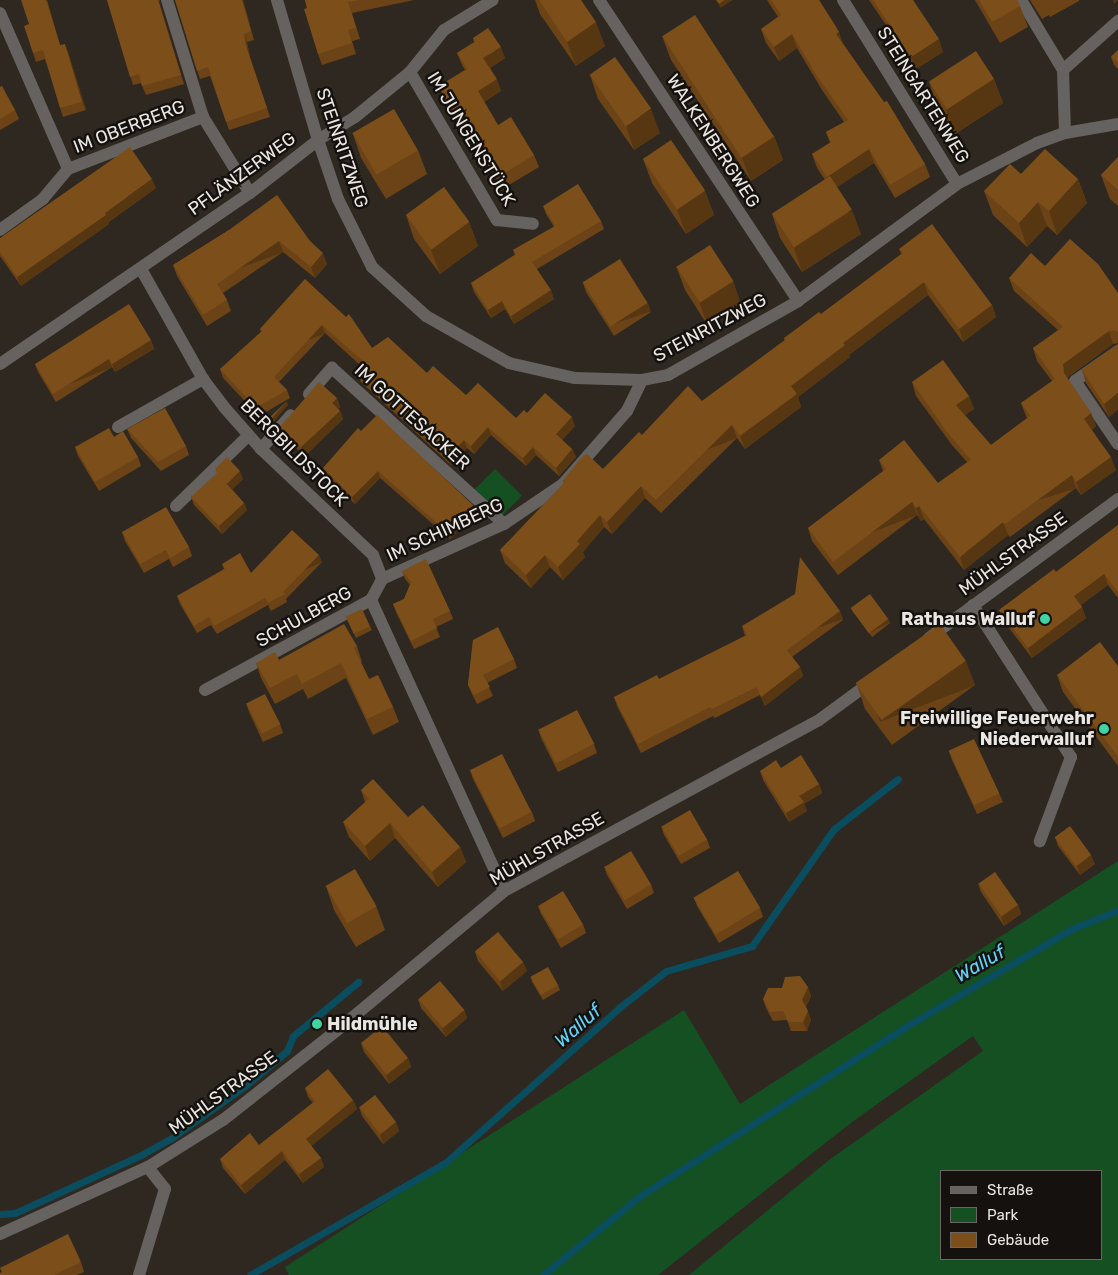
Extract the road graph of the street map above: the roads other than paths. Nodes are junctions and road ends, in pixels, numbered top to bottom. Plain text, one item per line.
1 (167, 0) edge
2 (277, 0) edge
3 (493, 0) edge
4 (600, 0) edge
5 (843, 0) edge
6 (1021, 0) edge
7 (0, 13) edge
8 (1118, 21) edge
9 (1063, 70) junction
10 (410, 72) junction
11 (203, 117) junction
12 (1118, 124) edge
13 (1065, 133) junction
14 (318, 140) junction
15 (68, 169) junction
16 (957, 184) junction
17 (250, 193) junction
18 (534, 224) dead end
19 (0, 230) edge
20 (141, 269) junction
21 (798, 301) junction
22 (1118, 351) edge
23 (2, 357) edge
24 (203, 379) junction
25 (642, 380) junction
26 (118, 427) dead end
27 (248, 436) junction
28 (1118, 444) edge
29 (261, 449) junction
30 (1118, 499) edge
31 (176, 506) dead end
32 (504, 524) junction
33 (382, 579) junction
34 (371, 600) junction
35 (973, 605) junction
36 (919, 645) edge
37 (881, 674) edge
38 (206, 690) dead end
39 (1040, 841) dead end
40 (504, 891) junction
41 (148, 1166) junction
42 (0, 1234) edge
43 (139, 1275) edge

1 - 11 street, IM OBERBERG
2 - 14 street, STEINRITZWEG
3 - 10 street, PFLÄNZERWEG
4 - 21 street, WALKENBERGWEG
5 - 16 street, STEINGARTENWEG
6 - 9 street
7 - 15 street
8 - 9 street
9 - 13 street
10 - 14 street, PFLÄNZERWEG
10 - 18 street, IM JUNGENSTÜCK
11 - 15 street, IM OBERBERG
11 - 17 street, IM OBERBERG
12 - 13 street, STEINRITZWEG
13 - 16 street, STEINRITZWEG
14 - 17 street, PFLÄNZERWEG
14 - 25 street, STEINRITZWEG
15 - 19 street
16 - 21 street, STEINRITZWEG
17 - 20 street, PFLÄNZERWEG
20 - 23 street, PFLÄNZERWEG
20 - 24 street, BERGBILDSTOCK
21 - 25 street, STEINRITZWEG
22 - 28 street
24 - 26 street
24 - 27 street, BERGBILDSTOCK
25 - 32 street, IM SCHIMBERG
27 - 29 street, BERGBILDSTOCK
27 - 31 street
29 - 32 street, IM GOTTESACKER
29 - 33 street, BERGBILDSTOCK
30 - 35 street, MÜHLSTRASSE
32 - 33 street, IM SCHIMBERG
33 - 34 street, SCHULBERG
34 - 38 street, SCHULBERG
34 - 40 street
35 - 36 street, MÜHLSTRASSE
35 - 39 street
37 - 40 street, MÜHLSTRASSE
40 - 41 street, MÜHLSTRASSE
41 - 42 street, MÜHLSTRASSE
41 - 43 street

